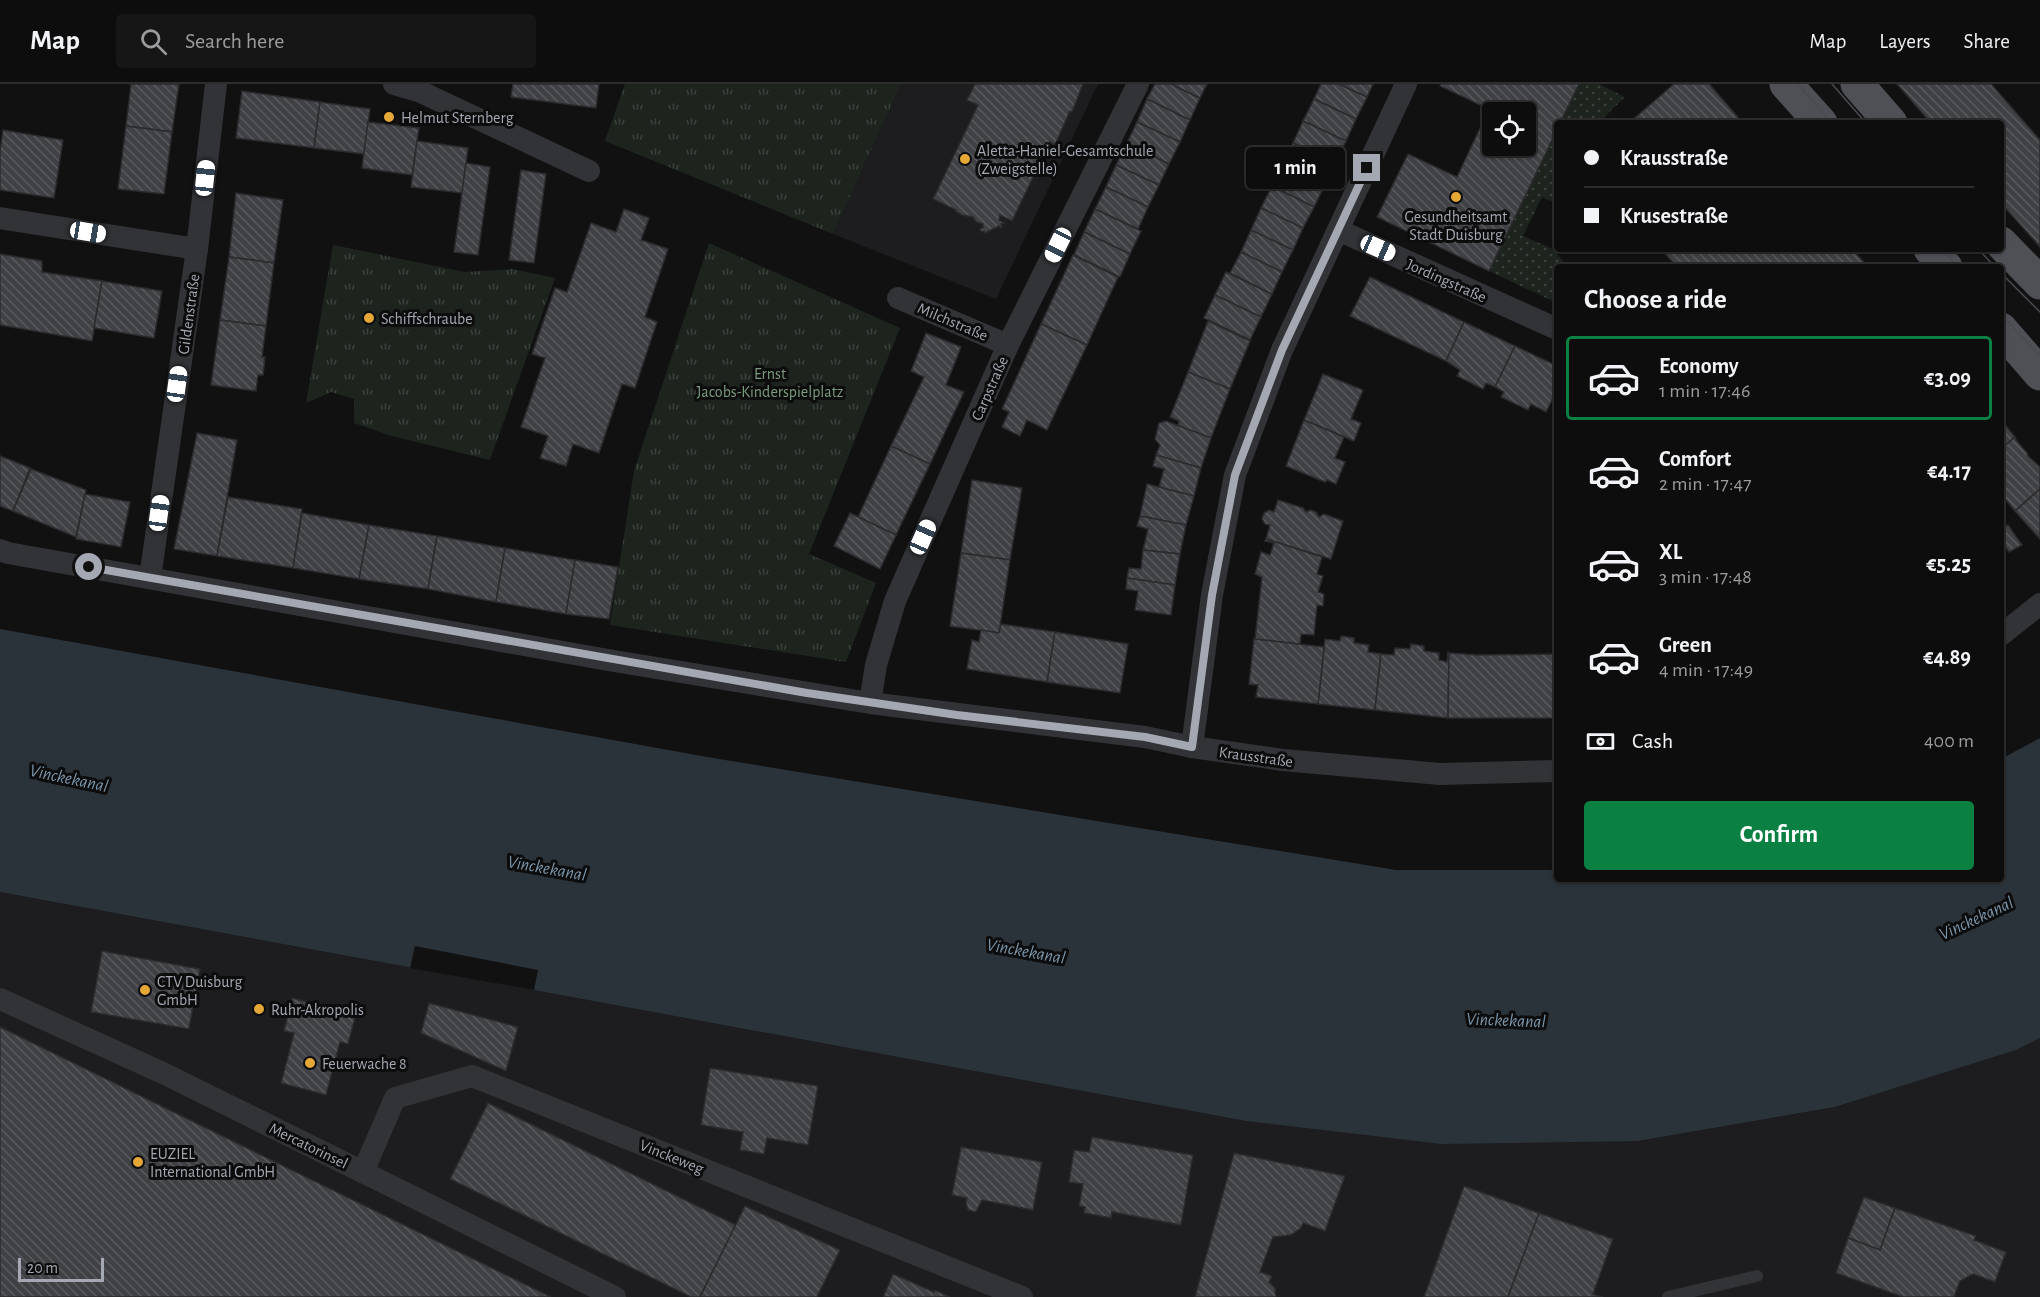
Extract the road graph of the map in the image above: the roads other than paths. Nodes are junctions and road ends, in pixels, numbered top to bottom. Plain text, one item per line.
1 (216, 84) edge
2 (394, 84) edge
3 (1138, 84) edge
4 (1406, 84) edge
5 (1786, 84) edge
6 (1857, 84) edge
7 (1818, 120) edge
8 (1888, 120) edge
9 (589, 171) dead end
10 (0, 218) edge
11 (1338, 230) junction
12 (2004, 246) edge
13 (197, 249) junction
14 (1933, 252) edge
15 (1943, 264) edge
16 (2040, 283) edge
17 (898, 297) dead end
18 (1554, 328) edge
19 (2004, 332) edge
20 (1008, 345) junction
21 (2040, 374) edge
22 (0, 550) edge
23 (150, 578) junction
24 (2040, 604) edge
25 (2004, 632) edge
26 (870, 703) junction
27 (1192, 747) junction
28 (1554, 771) edge
29 (0, 999) edge
30 (363, 1172) junction
31 (1757, 1276) dead end
32 (615, 1297) edge
33 (1022, 1297) edge
34 (1668, 1297) edge

1 - 13 street, Gildenstraße
2 - 9 street
3 - 20 street, Carpstraße
4 - 11 street
5 - 7 main road
6 - 8 main road
10 - 13 street
11 - 18 street, Jordingstraße
11 - 27 street
12 - 16 main road
13 - 23 street, Gildenstraße
14 - 15 main road
17 - 20 street, Milchstraße
19 - 21 main road
20 - 26 street, Carpstraße
22 - 23 street, Krausstraße
23 - 26 street, Krausstraße
24 - 25 street
26 - 27 street, Krausstraße
27 - 28 street, Krausstraße
29 - 30 street, Mercatorinsel
30 - 32 street, Mercatorinsel
30 - 33 street, Vinckeweg
31 - 34 lane

